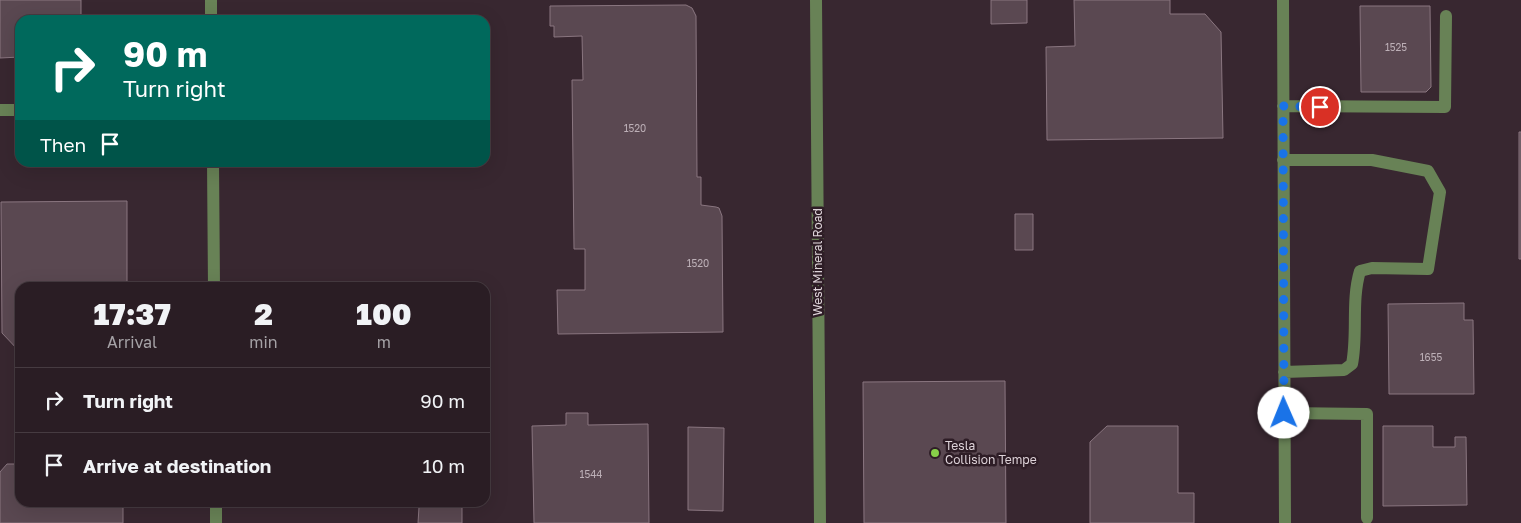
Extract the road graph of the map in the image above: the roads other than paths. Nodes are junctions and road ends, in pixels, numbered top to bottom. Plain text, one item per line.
1 (211, 0) edge
2 (816, 0) edge
3 (1283, 0) edge
4 (211, 15) edge
5 (1446, 16) dead end
6 (1283, 106) junction
7 (0, 110) edge
8 (15, 110) edge
9 (1283, 160) junction
10 (213, 167) edge
11 (214, 282) edge
12 (1284, 372) junction
13 (1284, 413) junction
14 (216, 507) edge
15 (1367, 518) dead end
16 (216, 523) edge
17 (820, 523) edge
18 (1285, 523) edge

1 - 4 street
2 - 17 street, West Mineral Road
3 - 6 street
5 - 6 street
6 - 9 street
7 - 8 street
9 - 12 street
9 - 12 street
10 - 11 street
12 - 13 street
13 - 15 street
13 - 18 street
14 - 16 street

